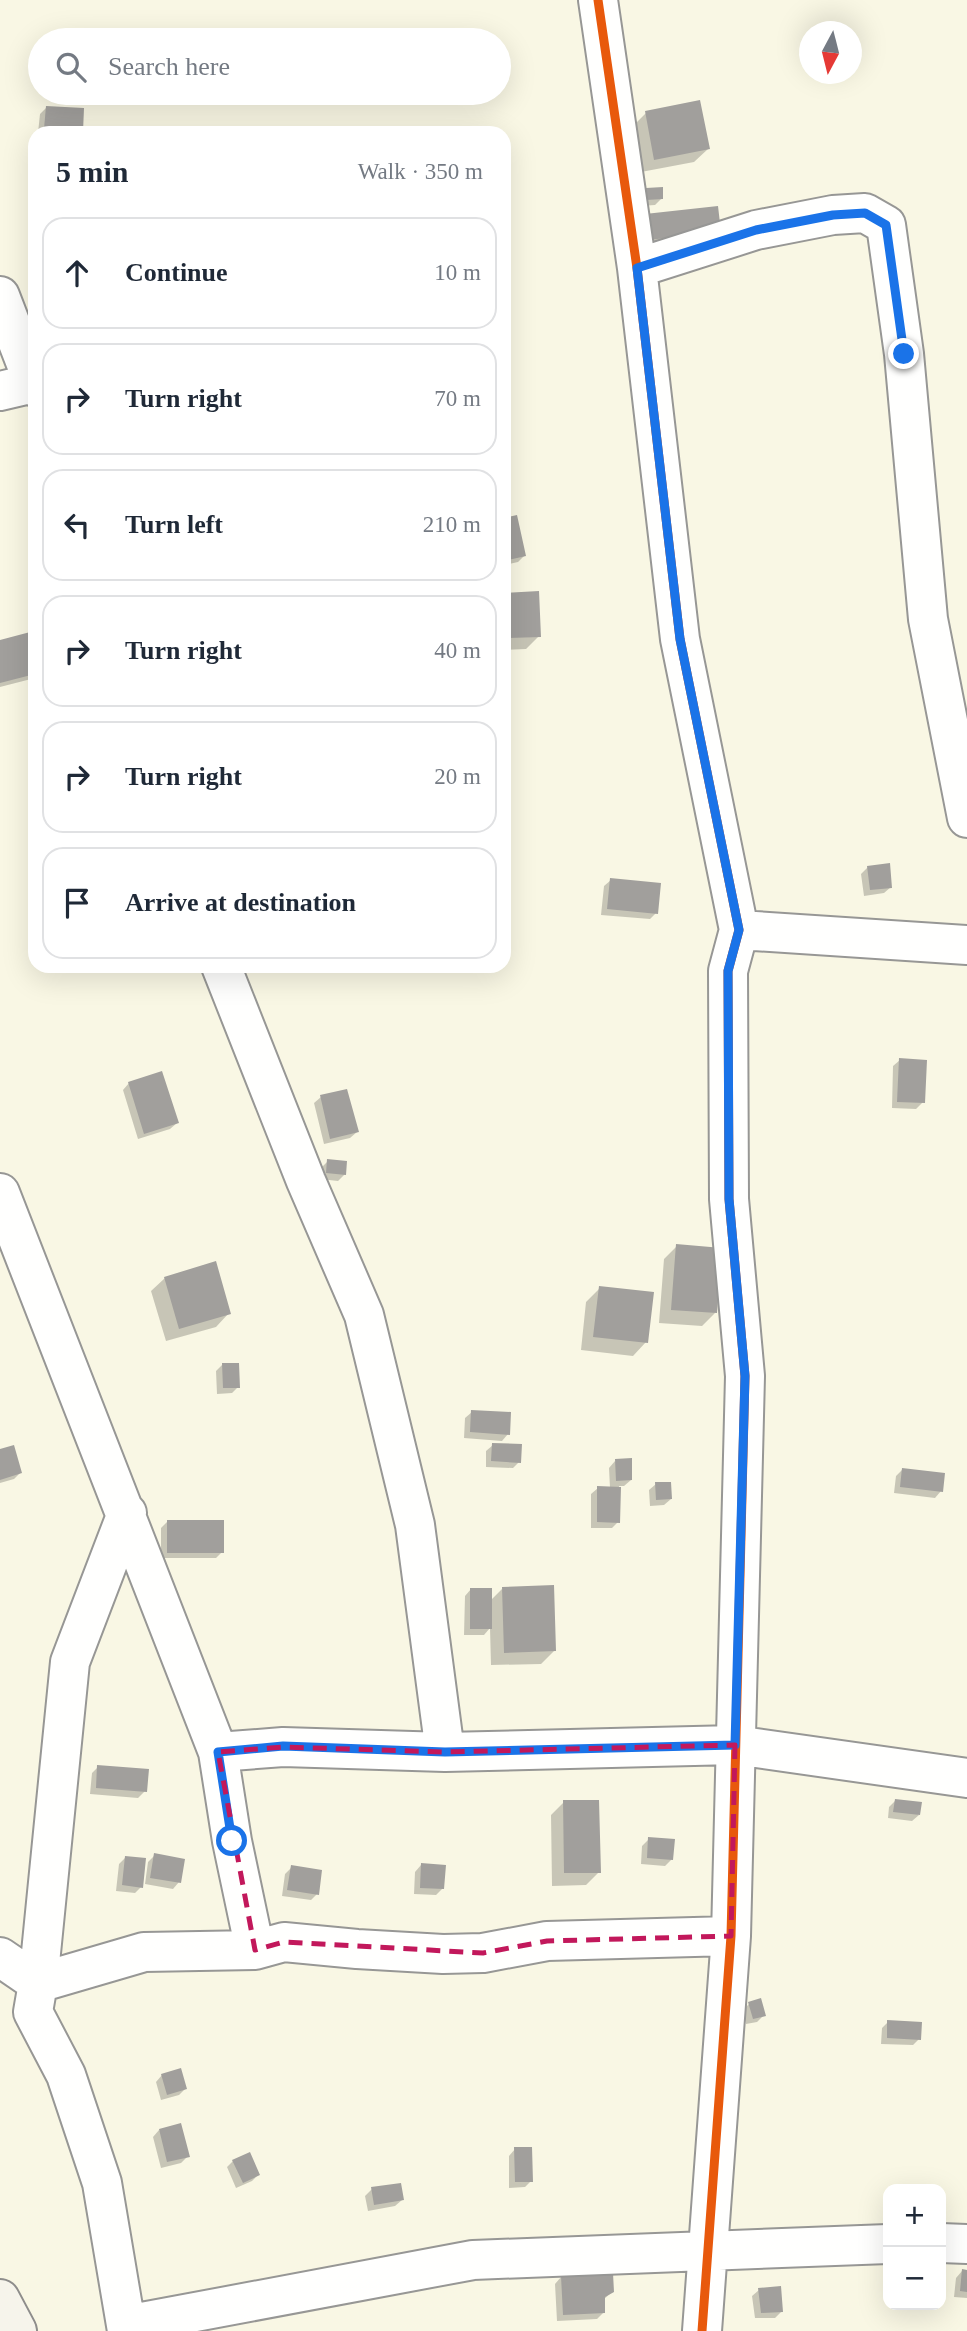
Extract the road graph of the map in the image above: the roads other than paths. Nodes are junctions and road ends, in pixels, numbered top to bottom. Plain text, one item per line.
1 (598, 0) edge
2 (637, 268) junction
3 (0, 296) edge
4 (23, 387) edge
5 (967, 818) edge
6 (739, 930) junction
7 (967, 945) edge
8 (224, 973) edge
9 (0, 1193) edge
10 (127, 1513) junction
11 (735, 1745) junction
12 (218, 1752) junction
13 (445, 1752) junction
14 (967, 1778) edge
15 (731, 1936) junction
16 (255, 1950) junction
17 (0, 1957) edge
18 (38, 1983) junction
19 (946, 2243) edge
20 (883, 2244) edge
21 (967, 2244) edge
22 (708, 2252) junction
23 (0, 2298) edge
24 (127, 2328) edge
25 (17, 2331) edge
26 (702, 2331) edge

1 - 2 street
2 - 5 street
2 - 6 street
3 - 4 street
6 - 7 street
6 - 11 street
8 - 13 street
9 - 10 street
10 - 12 street
10 - 18 street
11 - 13 street
11 - 14 street
11 - 15 street
12 - 13 street
12 - 16 street
15 - 16 street
15 - 22 street
16 - 18 street
17 - 18 street
18 - 24 street
19 - 21 street
20 - 22 street
22 - 24 street
22 - 26 street
23 - 25 street

